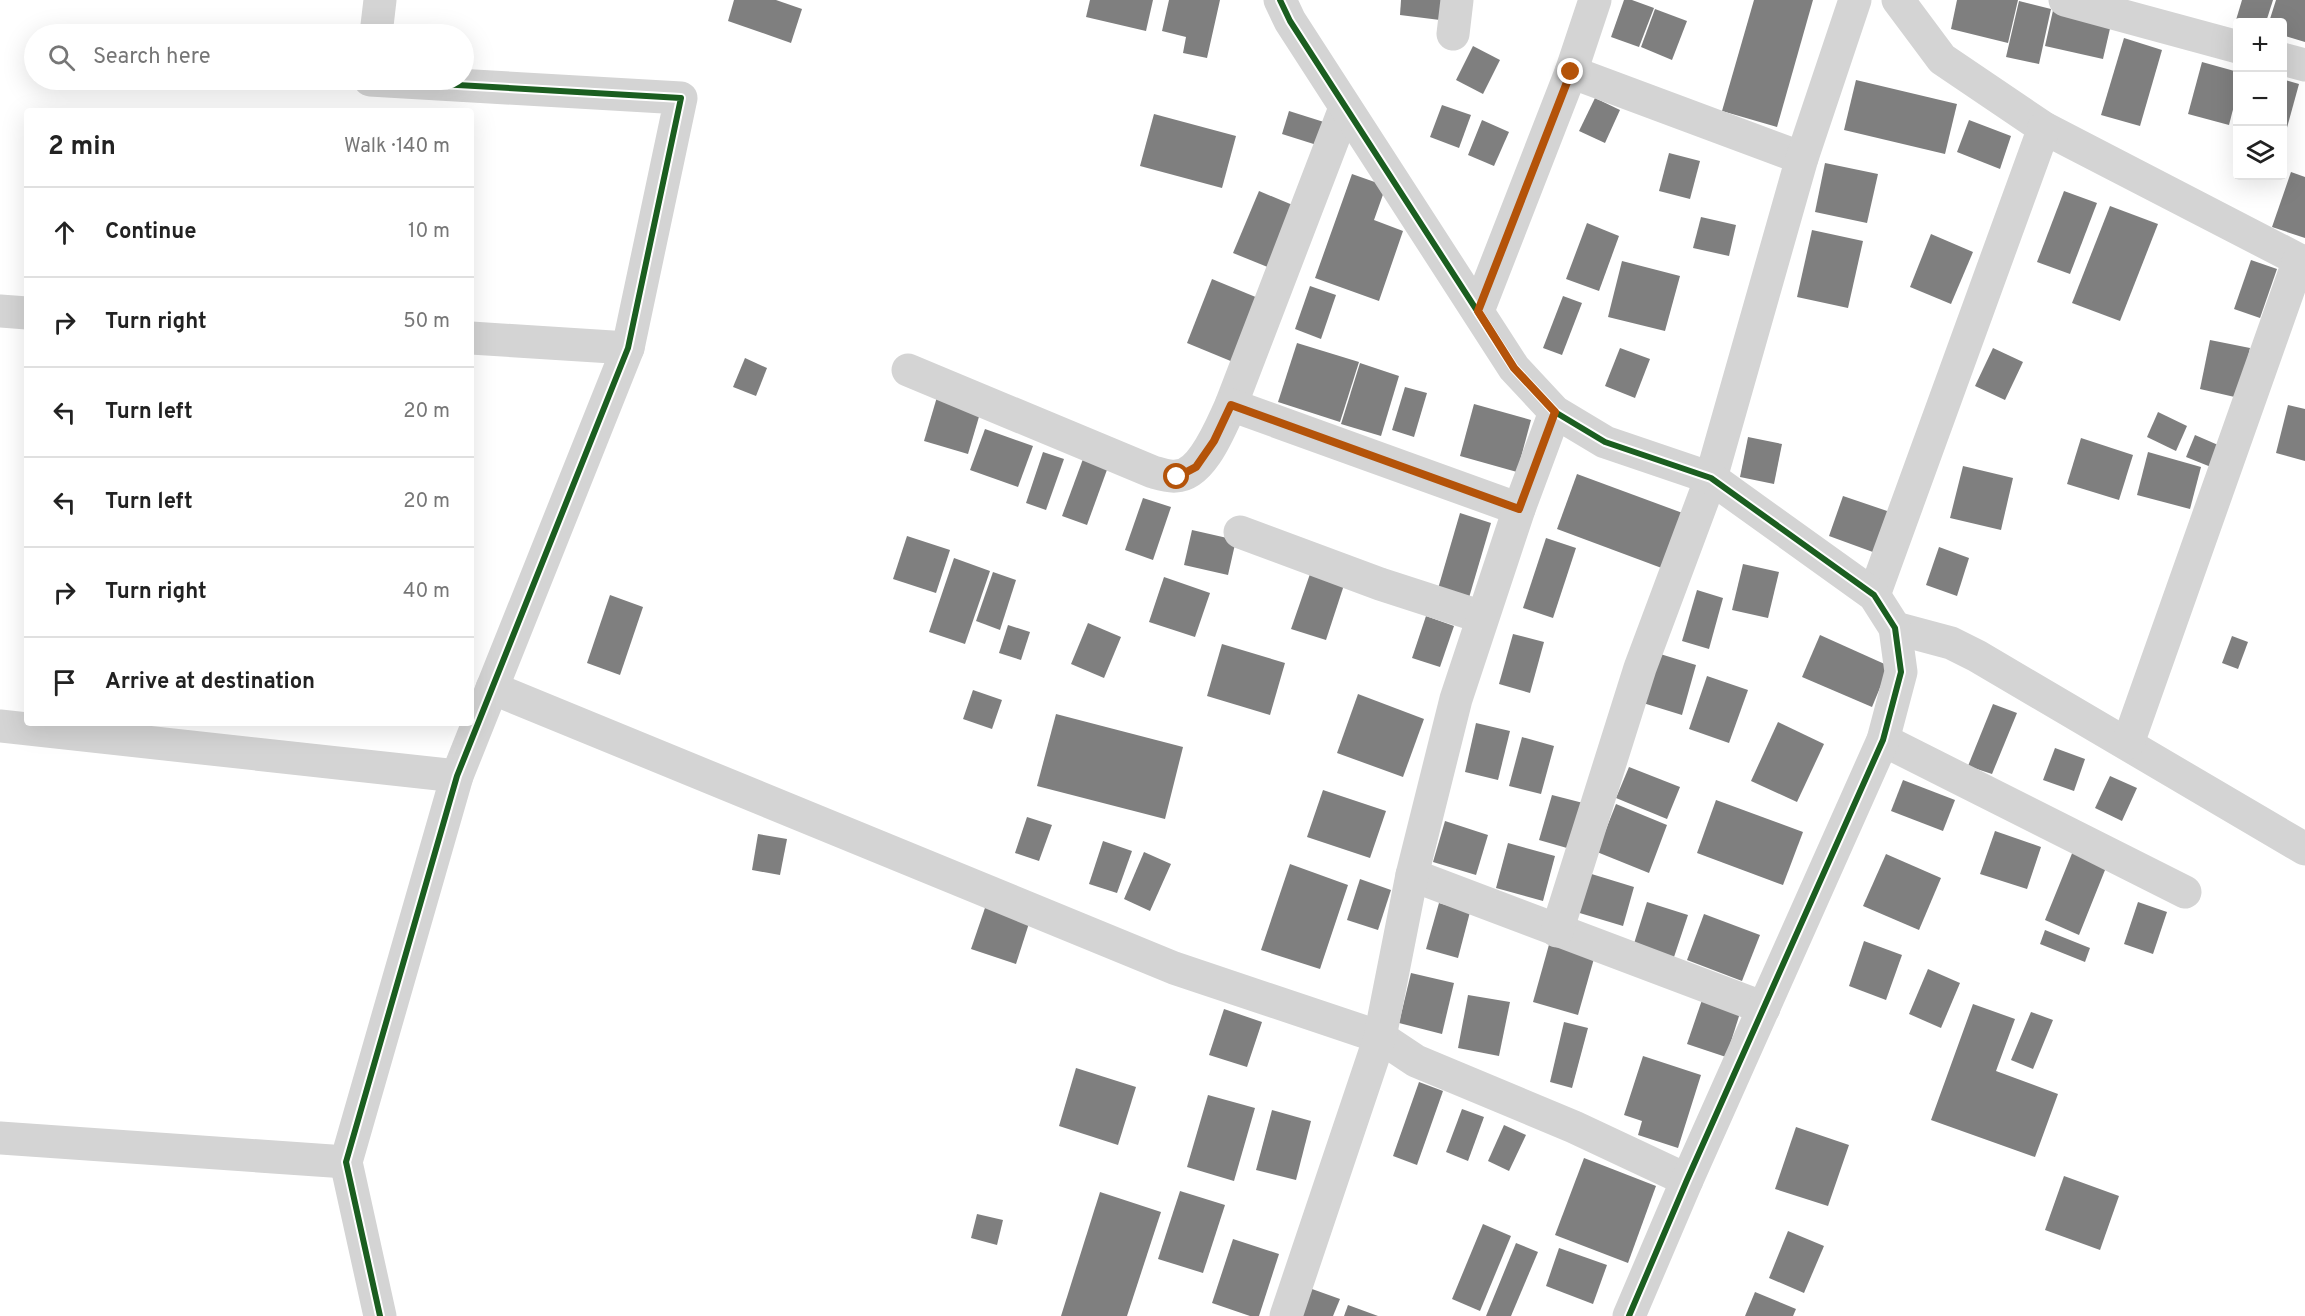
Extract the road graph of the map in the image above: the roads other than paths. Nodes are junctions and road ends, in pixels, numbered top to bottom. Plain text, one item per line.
1 (380, 0) edge
2 (1280, 0) edge
3 (1456, 0) edge
4 (1595, 0) edge
5 (1855, 0) edge
6 (1898, 0) edge
7 (2065, 0) edge
8 (377, 24) edge
9 (1453, 34) dead end
10 (2233, 46) edge
11 (2287, 60) edge
12 (2305, 64) edge
13 (1571, 72) junction
14 (474, 86) edge
15 (1345, 108) junction
16 (2044, 128) junction
17 (1802, 158) junction
18 (2302, 262) edge
19 (0, 311) edge
20 (1478, 311) junction
21 (24, 313) edge
22 (474, 338) edge
23 (628, 348) junction
24 (908, 370) dead end
25 (1231, 405) junction
26 (1555, 412) junction
27 (1711, 478) junction
28 (1519, 509) junction
29 (1240, 532) dead end
30 (1874, 595) junction
31 (1482, 617) junction
32 (1895, 628) junction
33 (492, 687) junction
34 (0, 726) edge
35 (1883, 740) junction
36 (2128, 743) junction
37 (456, 777) junction
38 (2305, 849) edge
39 (1412, 875) junction
40 (2185, 892) dead end
41 (1557, 931) junction
42 (1764, 1008) junction
43 (1380, 1037) junction
44 (0, 1138) edge
45 (346, 1162) junction
46 (1687, 1180) junction
47 (380, 1316) edge
48 (1286, 1316) edge
49 (1629, 1316) edge

1 - 8 street
2 - 15 street
3 - 9 street
4 - 13 street
5 - 17 street
6 - 16 street
7 - 10 street
11 - 12 street
13 - 17 street
13 - 20 street
14 - 23 street
15 - 20 street
15 - 25 street
16 - 18 street
16 - 30 street
17 - 27 street
18 - 36 street
19 - 21 street
20 - 26 street
22 - 23 street
23 - 33 street
24 - 25 street
25 - 28 street
26 - 27 street
26 - 28 street
27 - 30 street
27 - 41 street
28 - 31 street
29 - 31 street
30 - 32 street
31 - 39 street
32 - 35 street
32 - 36 street
33 - 37 street
33 - 43 street
34 - 37 street
35 - 40 street
35 - 42 street
36 - 38 street
37 - 45 street
39 - 41 street
39 - 43 street
41 - 42 street
42 - 46 street
43 - 46 street
43 - 48 street
44 - 45 street
45 - 47 street
46 - 49 street

